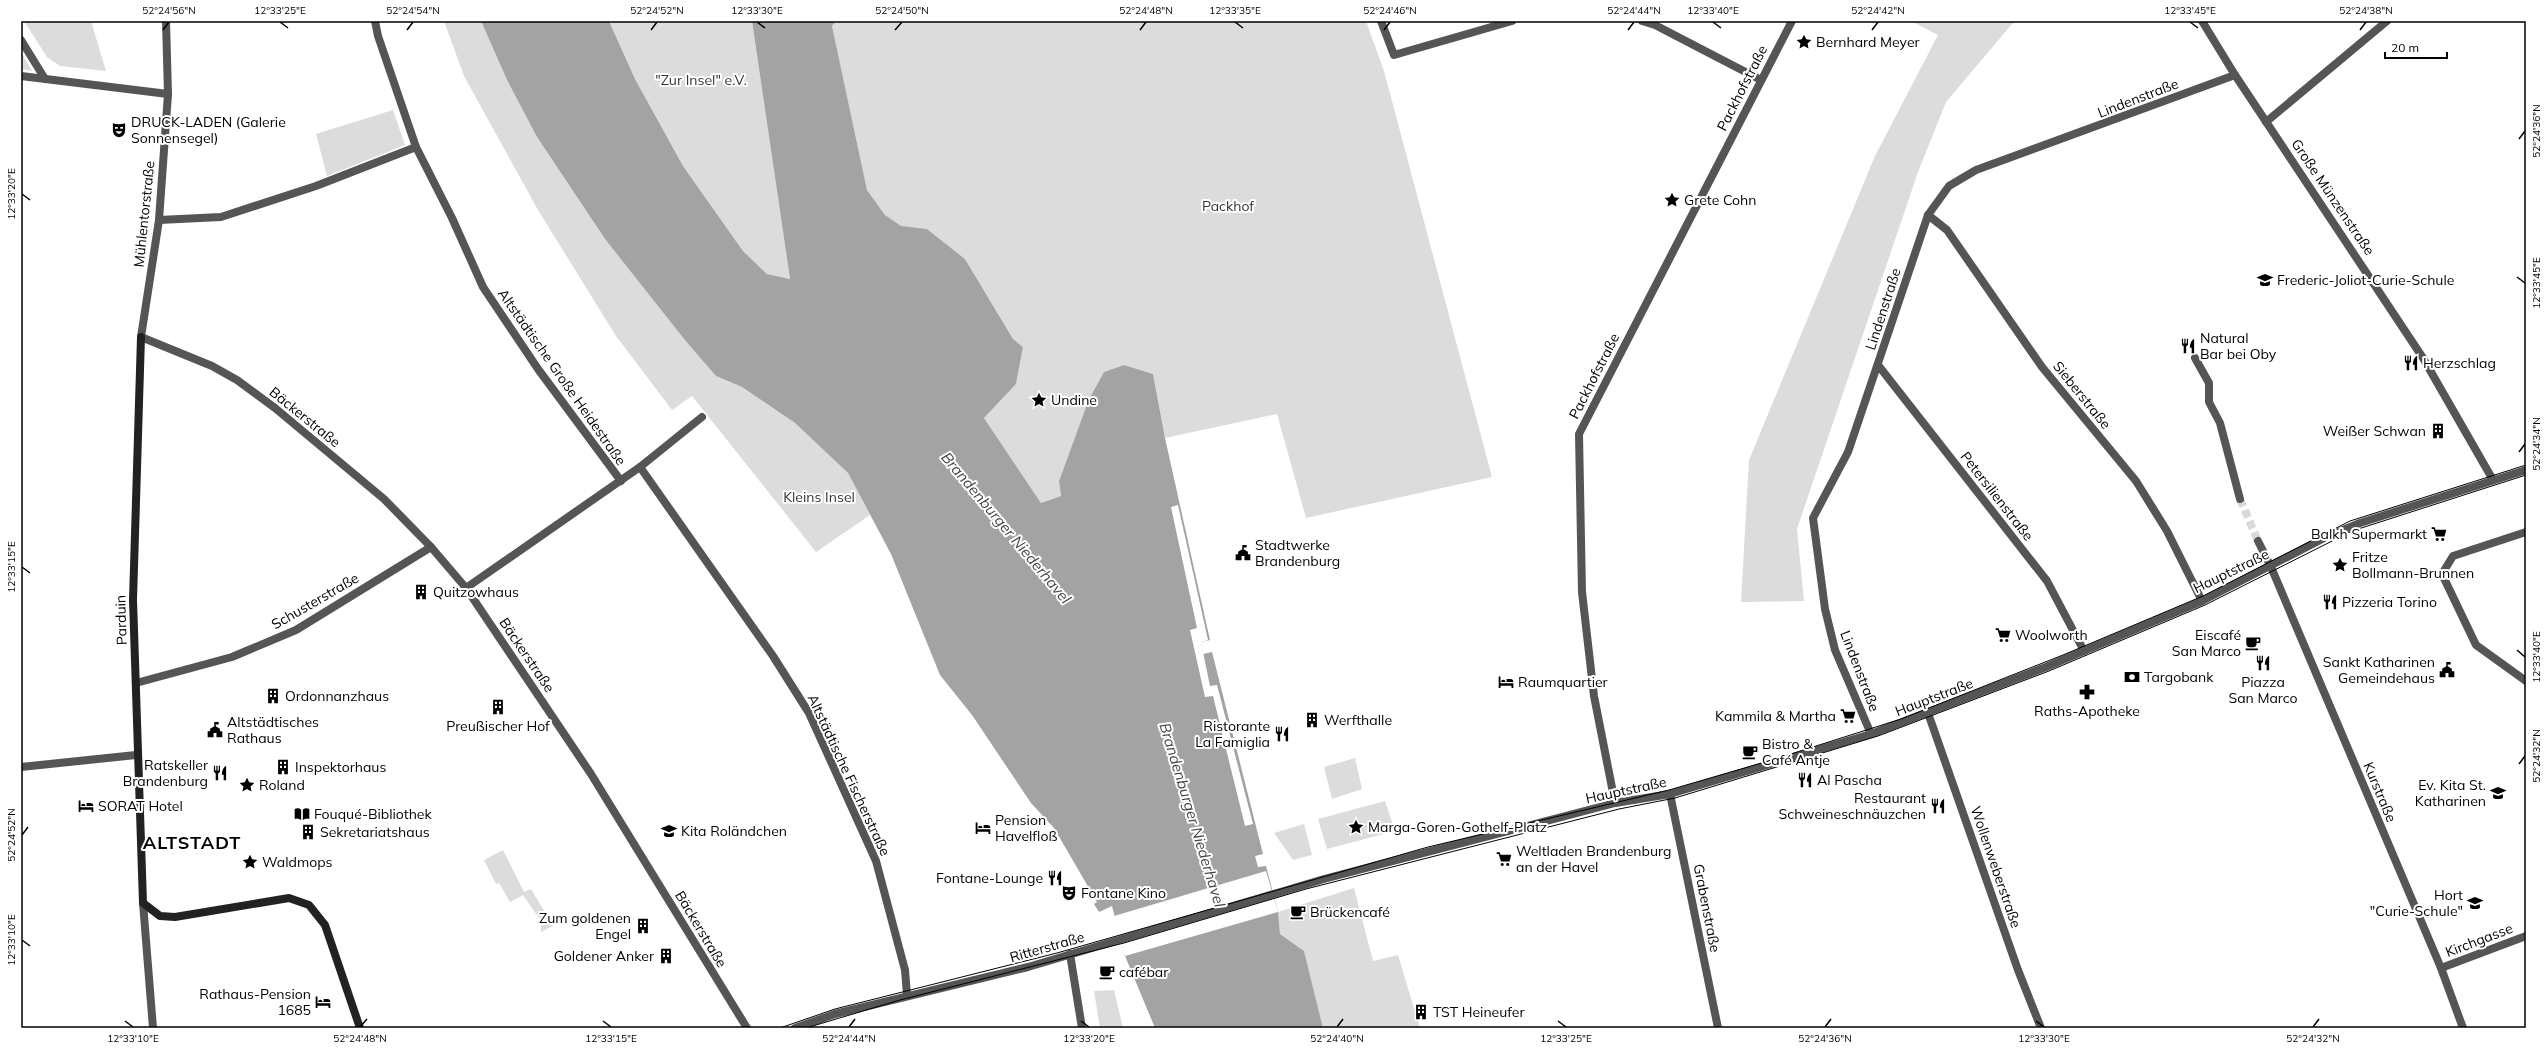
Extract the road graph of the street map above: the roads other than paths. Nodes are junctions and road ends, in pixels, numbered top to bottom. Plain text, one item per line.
1 (166, 21) edge
2 (375, 21) edge
3 (1381, 21) edge
4 (1512, 21) edge
5 (1642, 21) edge
6 (1792, 21) edge
7 (2202, 21) edge
8 (2387, 21) edge
9 (21, 40) edge
10 (2235, 75) junction
11 (21, 76) edge
12 (45, 79) junction
13 (1761, 80) junction
14 (168, 94) junction
15 (2266, 122) junction
16 (416, 147) junction
17 (1928, 215) junction
18 (159, 220) junction
19 (141, 337) junction
20 (2196, 358) dead end
21 (1878, 365) junction
22 (702, 417) dead end
23 (640, 467) junction
24 (2526, 470) edge
25 (2493, 480) junction
26 (620, 481) junction
27 (2240, 499) tunnel mouth
28 (2526, 532) edge
29 (2258, 541) tunnel mouth
30 (431, 547) junction
31 (2271, 567) junction
32 (466, 588) junction
33 (2202, 601) junction
34 (2084, 651) junction
35 (2526, 681) edge
36 (136, 683) junction
37 (1928, 713) junction
38 (1871, 734) junction
39 (136, 755) junction
40 (21, 767) edge
41 (1670, 794) junction
42 (1615, 803) junction
43 (1304, 885) joint
44 (143, 903) junction
45 (2526, 936) edge
46 (1070, 954) junction
47 (2441, 968) junction
48 (907, 995) junction
49 (153, 1028) edge
50 (360, 1028) edge
51 (747, 1028) edge
52 (795, 1028) edge
53 (1082, 1028) edge
54 (1718, 1028) edge
55 (2041, 1028) edge
56 (2464, 1028) edge

1 - 14 street, Mühlentorstraße
2 - 16 street, Altstädtische Große Heidestraße
3 - 4 street
5 - 13 street
6 - 13 street, Packhofstraße
7 - 10 street, Große Münzenstraße
8 - 15 street
9 - 12 street
10 - 15 street, Große Münzenstraße
10 - 17 street, Lindenstraße
11 - 12 street
12 - 14 street
13 - 42 street, Packhofstraße
14 - 18 street, Mühlentorstraße
15 - 25 street, Große Münzenstraße
16 - 18 street
16 - 26 street, Altstädtische Große Heidestraße
17 - 21 street, Lindenstraße
17 - 33 street, Sieberstraße
18 - 19 street, Mühlentorstraße
19 - 30 street, Bäckerstraße
19 - 36 street, Parduin
20 - 27 street
21 - 34 street, Petersilienstraße
21 - 38 street, Lindenstraße
22 - 23 street
23 - 26 street
23 - 48 street, Altstädtische Fischerstraße
24 - 25 street, Hauptstraße
25 - 31 street, Hauptstraße
26 - 32 street
28 - 35 street
29 - 31 street, Kurstraße
30 - 32 street, Bäckerstraße
30 - 36 street, Schusterstraße
31 - 33 street, Hauptstraße
31 - 47 street, Kurstraße
32 - 51 street, Bäckerstraße
33 - 34 street, Hauptstraße
34 - 37 street, Hauptstraße
36 - 39 street, Parduin
37 - 38 street, Hauptstraße
37 - 55 street, Wollenweberstraße
38 - 41 street, Hauptstraße
39 - 40 street
39 - 44 street, Parduin
41 - 42 street, Hauptstraße
41 - 54 street, Grabenstraße
42 - 43 street, Hauptstraße
43 - 46 street, Ritterstraße
44 - 49 street
44 - 50 street
45 - 47 street, Kirchgasse
46 - 48 street, Ritterstraße
46 - 53 street
47 - 56 street, Kurstraße
48 - 52 street, Ritterstraße

